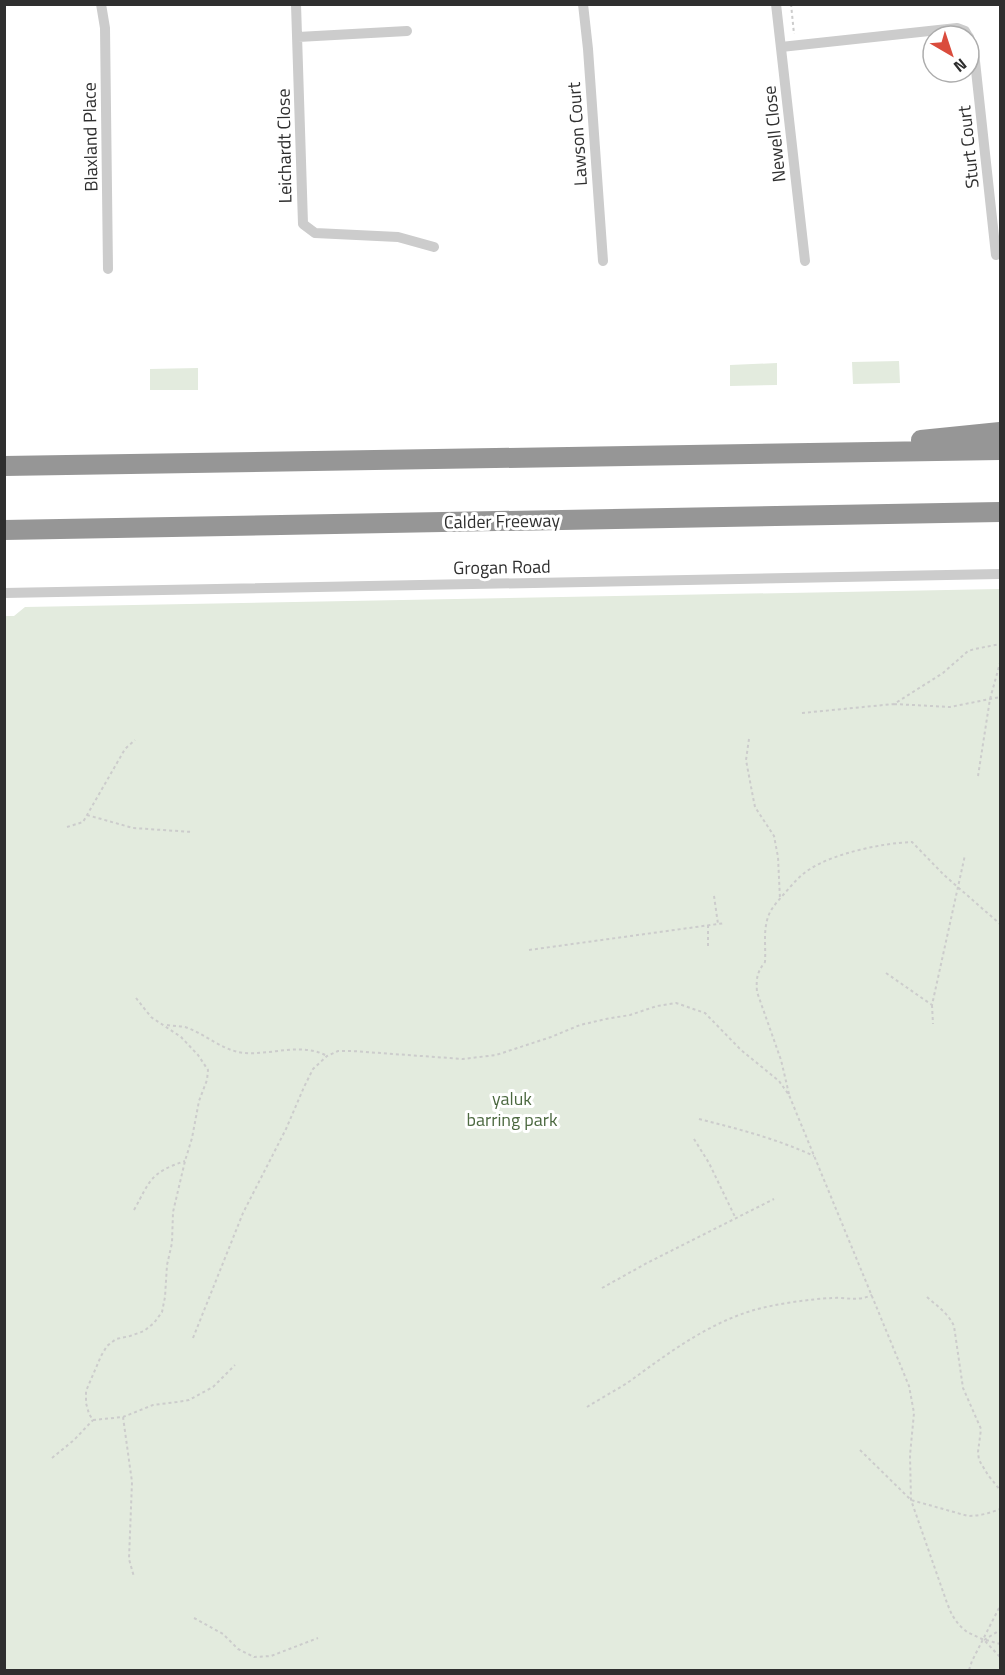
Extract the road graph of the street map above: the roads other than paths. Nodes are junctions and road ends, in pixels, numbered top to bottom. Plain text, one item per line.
1 (101, 4) edge
2 (296, 4) edge
3 (583, 4) edge
4 (776, 4) edge
5 (407, 31) dead end
6 (921, 32) edge
7 (298, 36) junction
8 (781, 47) junction
9 (977, 84) edge
10 (434, 247) dead end
11 (996, 255) dead end
12 (603, 261) dead end
13 (805, 261) dead end
14 (108, 269) dead end
15 (1000, 432) edge
16 (1000, 450) edge
17 (748, 454) junction
18 (4, 466) edge
19 (1000, 512) edge
20 (438, 522) junction
21 (1000, 525) edge
22 (4, 530) edge
23 (1000, 574) edge
24 (4, 593) edge

1 - 14 street, Blaxland Place
2 - 7 street, Leichardt Close
3 - 12 street, Lawson Court
4 - 8 street, Newell Close
5 - 7 street
6 - 8 street, Sturt Court
7 - 10 street, Leichardt Close
8 - 13 street, Newell Close
9 - 11 street, Sturt Court
15 - 17 highway
16 - 17 highway
17 - 18 highway
19 - 20 highway, Calder Freeway
20 - 21 highway
20 - 22 highway, Calder Freeway
23 - 24 street, Grogan Road

